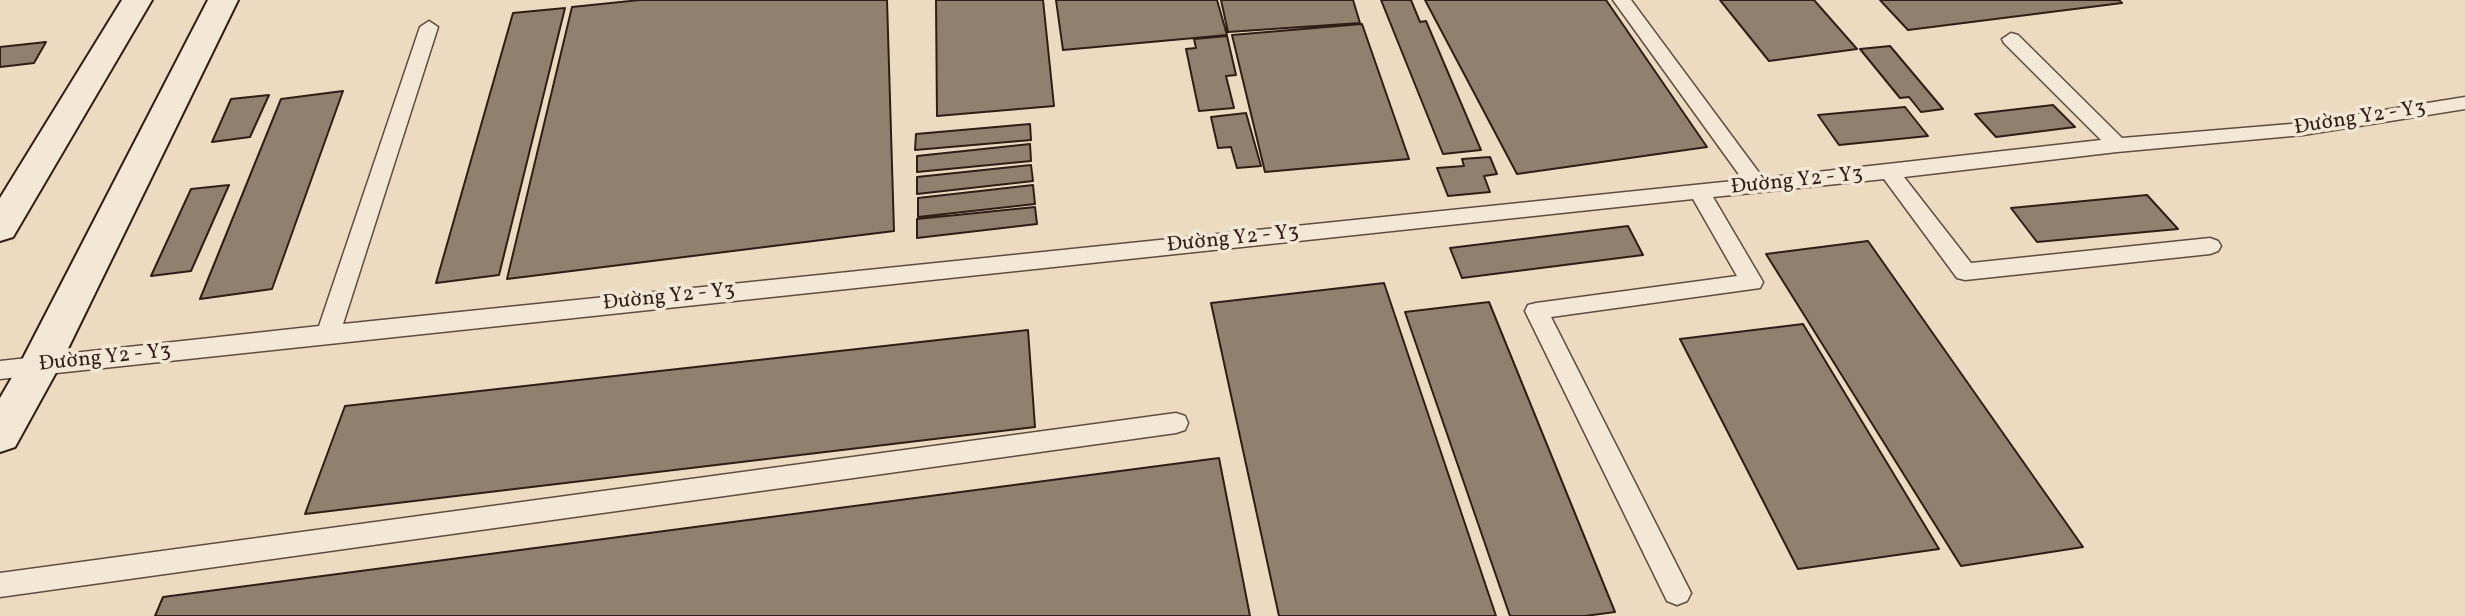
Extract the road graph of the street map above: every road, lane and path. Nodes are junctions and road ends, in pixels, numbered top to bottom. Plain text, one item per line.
1 (137, 0) edge
2 (223, 0) edge
3 (1622, 0) edge
4 (429, 27) dead end
5 (2011, 39) dead end
6 (2465, 103) edge
7 (2117, 145) junction
8 (1889, 172) junction
9 (1758, 186) junction
10 (1699, 192) junction
11 (0, 229) edge
12 (2210, 246) dead end
13 (328, 334) junction
14 (39, 367) junction
15 (0, 370) edge
16 (1176, 424) dead end
17 (0, 435) edge
18 (0, 585) edge
19 (1677, 593) dead end

1 - 11 street
2 - 14 street
3 - 9 lane
4 - 13 lane
5 - 7 lane
6 - 7 lane, Đường Y2 - Y3
7 - 8 lane, Đường Y2 - Y3
8 - 9 lane, Đường Y2 - Y3
8 - 12 lane
9 - 10 lane, Đường Y2 - Y3
10 - 13 lane, Đường Y2 - Y3
10 - 19 lane
13 - 14 lane, Đường Y2 - Y3
14 - 15 lane, Đường Y2 - Y3
14 - 17 street
16 - 18 lane

